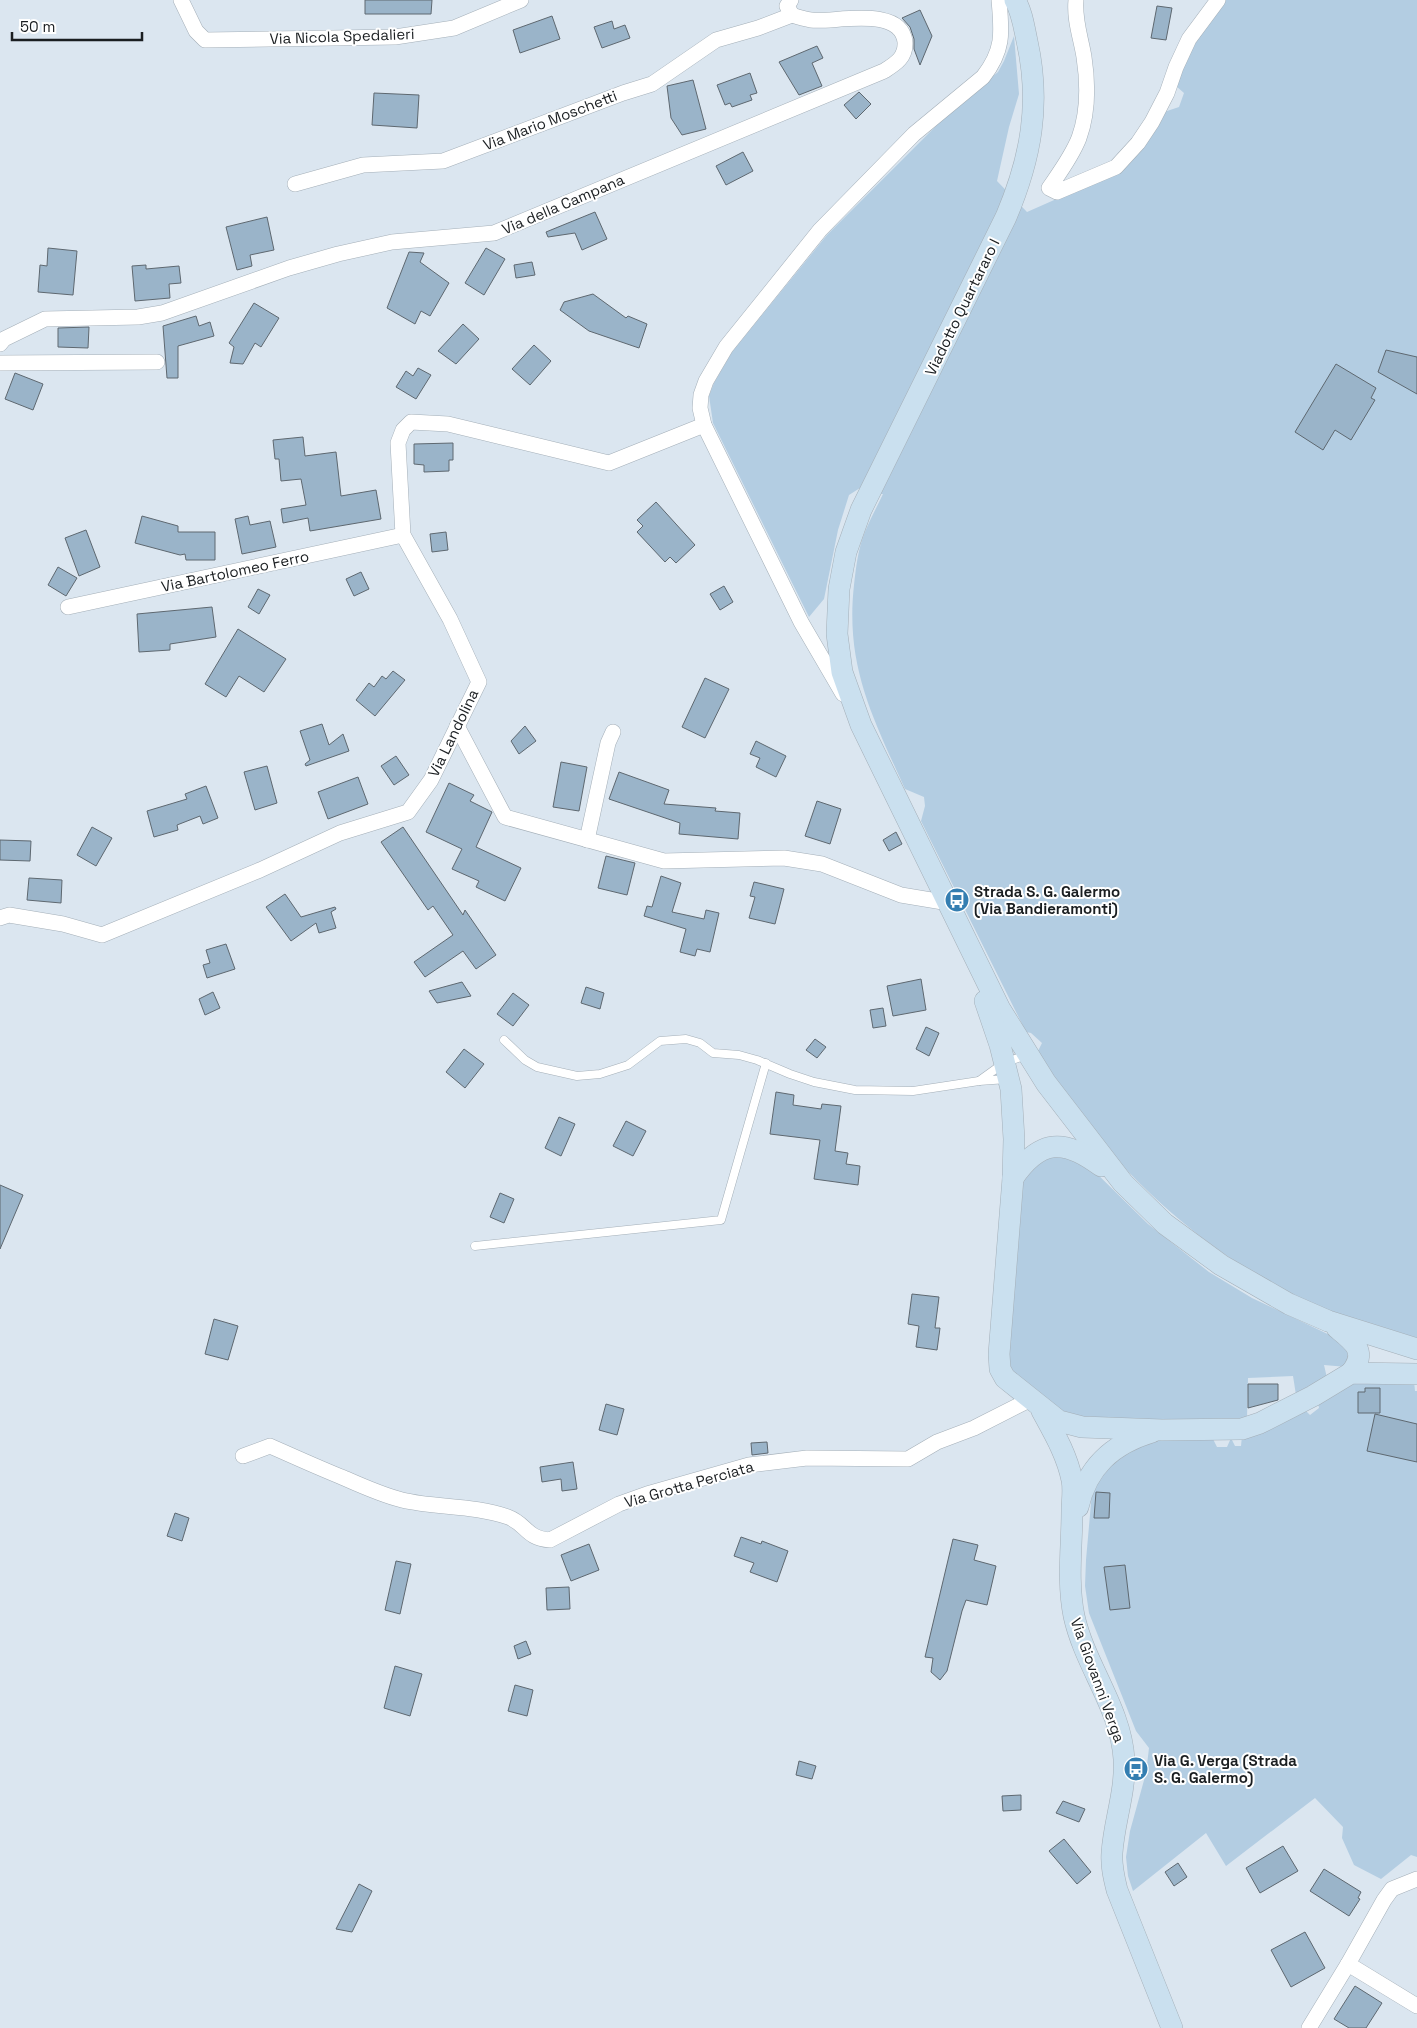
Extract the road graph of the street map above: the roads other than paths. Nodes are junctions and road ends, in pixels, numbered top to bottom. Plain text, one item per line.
1 (181, 0) edge
2 (791, 0) edge
3 (1000, 0) edge
4 (1016, 0) edge
5 (1076, 0) edge
6 (1218, 0) edge
7 (515, 1) edge
8 (792, 15) junction
9 (295, 184) dead end
10 (0, 344) edge
11 (157, 362) dead end
12 (0, 363) edge
13 (704, 424) junction
14 (403, 536) junction
15 (68, 607) dead end
16 (861, 725) junction
17 (457, 726) junction
18 (614, 732) dead end
19 (587, 840) junction
20 (951, 909) junction
21 (0, 918) edge
22 (504, 1040) dead end
23 (1028, 1054) junction
24 (766, 1063) junction
25 (1006, 1071) junction
26 (979, 1081) junction
27 (1013, 1178) junction
28 (1122, 1183) junction
29 (475, 1246) dead end
30 (1328, 1321) junction
31 (1417, 1349) edge
32 (1351, 1373) junction
33 (1417, 1374) edge
34 (1035, 1402) junction
35 (1162, 1430) junction
36 (243, 1456) dead end
37 (1072, 1530) junction
38 (1417, 1879) edge
39 (1348, 1964) junction
40 (1417, 2006) edge
41 (1172, 2028) edge
42 (1309, 2028) edge

1 - 7 street, Via Nicola Spedalieri
2 - 8 street
3 - 13 street
4 - 16 main road, Viadotto Quartararo I
5 - 6 street
8 - 9 street, Via Mario Moschetti
8 - 10 street, Via della Campana
11 - 12 street
13 - 14 street, Via Landolina
13 - 16 street
14 - 15 street, Via Bartolomeo Ferro
14 - 17 street, Via Landolina
16 - 20 main road, Viadotto Quartararo I
17 - 19 street
17 - 21 street, Via Landolina
18 - 19 street
19 - 20 street
20 - 23 main road
20 - 25 main road
22 - 24 lane
23 - 25 lane
23 - 28 main road
24 - 26 lane
24 - 29 lane
25 - 26 lane
25 - 26 lane
25 - 27 main road
27 - 28 main road
27 - 34 main road
28 - 30 main road
30 - 31 main road
30 - 32 main road
32 - 33 main road
32 - 35 main road
34 - 35 main road
34 - 36 street, Via Grotta Perciata
34 - 37 main road
35 - 37 main road
37 - 41 main road, Via Giovanni Verga
38 - 39 street
39 - 40 street
39 - 42 street

